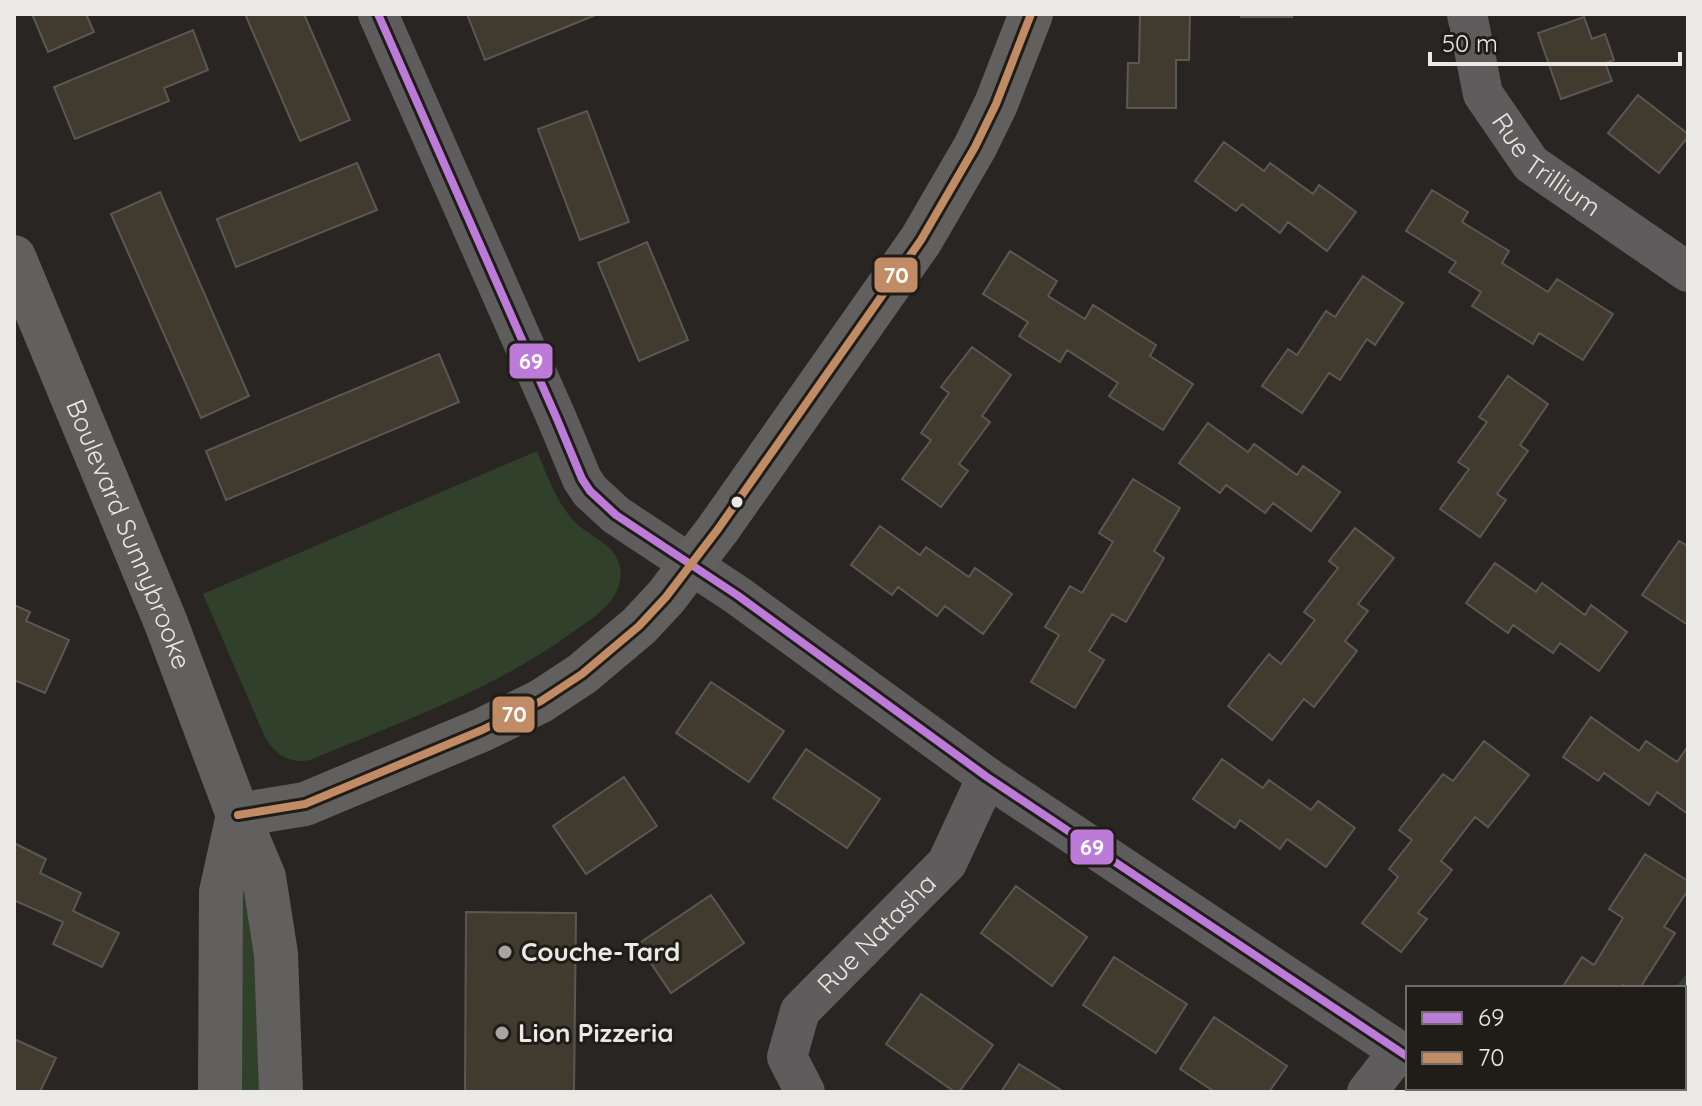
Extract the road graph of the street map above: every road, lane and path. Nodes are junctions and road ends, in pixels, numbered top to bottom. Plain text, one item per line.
1 (378, 14) edge
2 (1031, 14) edge
3 (1467, 14) edge
4 (17, 272) edge
5 (1688, 272) edge
6 (690, 565) junction
7 (987, 777) junction
8 (238, 815) junction
9 (1404, 1054) edge
10 (220, 1092) edge
11 (281, 1092) edge
12 (805, 1092) edge
13 (1367, 1092) edge

1 - 6 street
2 - 6 street
3 - 5 street, Rue Trillium
4 - 8 street, Boulevard Sunnybrooke
6 - 7 street
6 - 8 street
7 - 9 street
7 - 12 street, Rue Natasha
8 - 10 street
8 - 11 street, Boulevard Sunnybrooke
9 - 13 street

